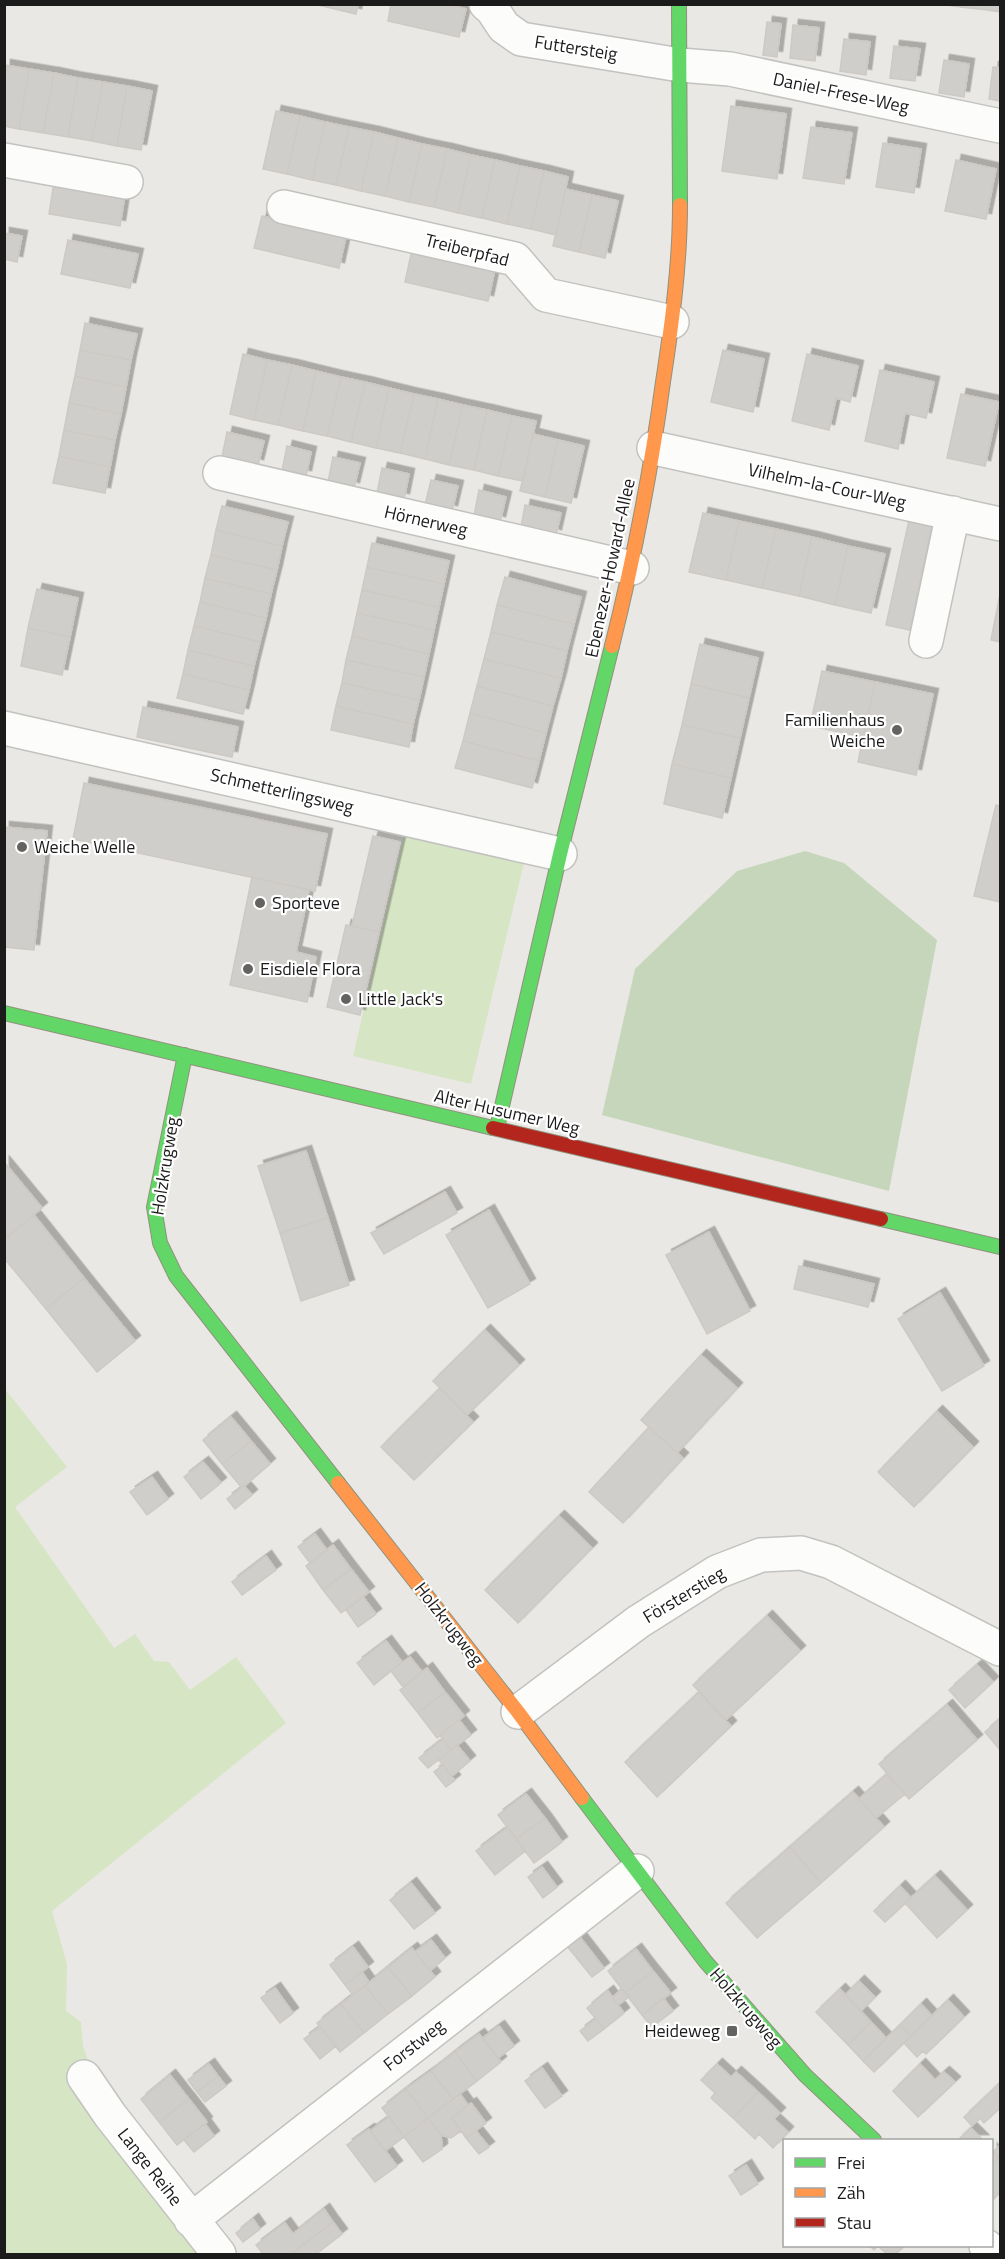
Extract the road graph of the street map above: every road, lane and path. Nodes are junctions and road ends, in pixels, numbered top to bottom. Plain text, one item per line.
1 (486, 4) edge
2 (679, 4) edge
3 (680, 65) junction
4 (1000, 126) edge
5 (4, 160) edge
6 (126, 182) dead end
7 (284, 207) dead end
8 (672, 322) junction
9 (654, 448) junction
10 (220, 473) dead end
11 (953, 513) junction
12 (1000, 524) edge
13 (632, 568) junction
14 (926, 641) dead end
15 (4, 728) edge
16 (560, 854) junction
17 (4, 1013) edge
18 (186, 1055) junction
19 (497, 1128) junction
20 (1000, 1248) edge
21 (1000, 1649) edge
22 (518, 1712) junction
23 (637, 1870) junction
24 (84, 2077) dead end
25 (873, 2139) edge
26 (191, 2220) junction
27 (1000, 2250) edge
28 (219, 2254) edge
29 (995, 2254) edge

1 - 3 street, Futtersteig
2 - 3 street, Ebenezer-Howard-Allee
3 - 4 street, Daniel-Frese-Weg
3 - 8 street, Ebenezer-Howard-Allee
5 - 6 street
7 - 8 street, Treiberpfad
8 - 9 street, Ebenezer-Howard-Allee
9 - 11 street, Vilhelm-la-Cour-Weg
9 - 13 street, Ebenezer-Howard-Allee
10 - 13 street, Hörnerweg
11 - 12 street, Vilhelm-la-Cour-Weg
11 - 14 street
13 - 16 street, Ebenezer-Howard-Allee
15 - 16 street, Schmetterlingsweg
16 - 19 street, Ebenezer-Howard-Allee
17 - 18 street, Alter Husumer Weg
18 - 19 street, Alter Husumer Weg
18 - 22 street, Holzkrugweg
19 - 20 street, Alter Husumer Weg
21 - 22 street, Försterstieg
22 - 23 street, Holzkrugweg
23 - 25 street, Holzkrugweg
23 - 26 street, Forstweg
24 - 26 street, Lange Reihe
26 - 28 street, Lange Reihe
27 - 29 street

